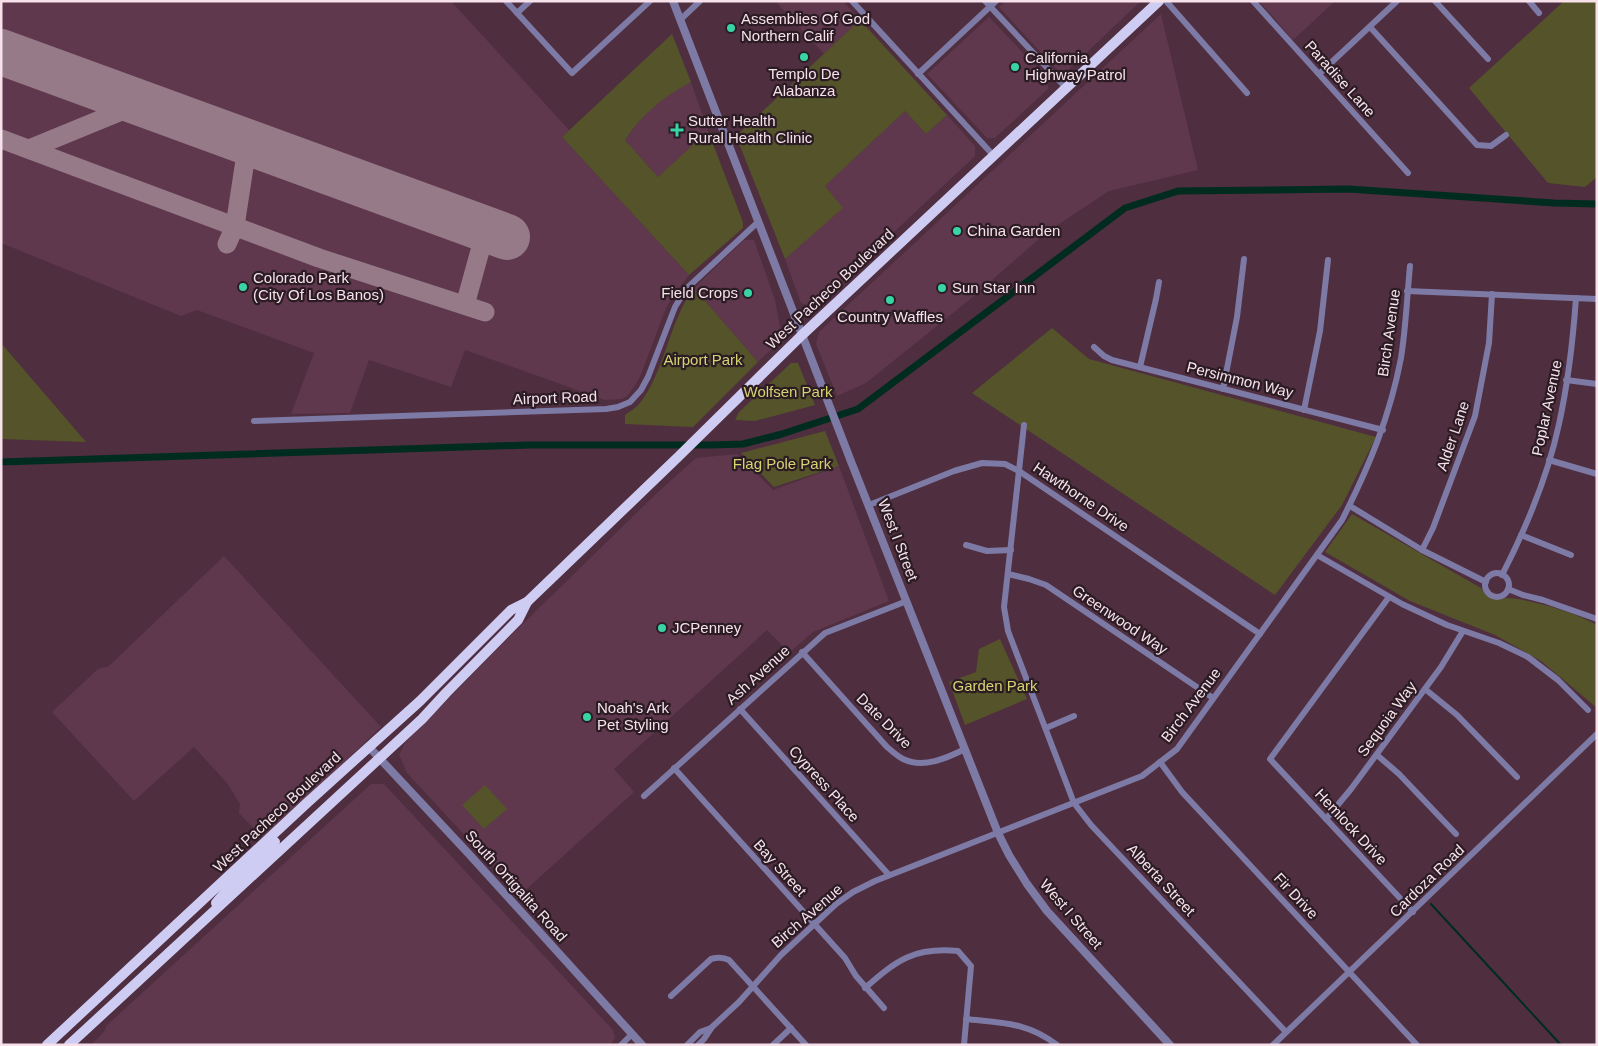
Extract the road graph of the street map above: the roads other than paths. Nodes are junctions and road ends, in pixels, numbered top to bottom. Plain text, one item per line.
1 (506, 1) edge
2 (530, 1) edge
3 (650, 1) edge
4 (673, 1) edge
5 (700, 1) edge
6 (852, 1) edge
7 (985, 1) edge
8 (996, 1) edge
9 (1159, 1) edge
10 (1166, 1) edge
11 (1253, 1) edge
12 (1397, 1) edge
13 (1435, 1) edge
14 (1529, 1) edge
15 (990, 7) junction
16 (517, 13) junction
17 (1539, 13) dead end
18 (680, 20) junction
19 (1370, 27) junction
20 (1488, 60) dead end
21 (918, 74) junction
22 (1318, 74) junction
23 (1066, 88) junction
24 (1247, 94) dead end
25 (1506, 135) dead end
26 (992, 155) junction
27 (1408, 173) dead end
28 (758, 222) junction
29 (1244, 259) dead end
30 (1328, 260) dead end
31 (1410, 266) dead end
32 (1159, 282) dead end
33 (1408, 291) junction
34 (1492, 294) junction
35 (1576, 298) junction
36 (1597, 299) edge
37 (802, 335) junction
38 (1094, 347) dead end
39 (1140, 367) junction
40 (1566, 380) junction
41 (1597, 384) edge
42 (1223, 389) junction
43 (1304, 410) junction
44 (254, 422) dead end
45 (1024, 425) dead end
46 (1383, 430) junction
47 (1549, 460) junction
48 (1019, 471) junction
49 (1597, 474) edge
50 (869, 505) junction
51 (1350, 506) junction
52 (1521, 535) junction
53 (966, 545) dead end
54 (1011, 550) junction
55 (1422, 550) junction
56 (1317, 555) junction
57 (1571, 555) dead end
58 (1008, 574) junction
59 (1502, 575) junction
60 (1486, 582) junction
61 (1508, 589) junction
62 (1389, 597) junction
63 (527, 602) junction
64 (907, 602) junction
65 (1597, 619) edge
66 (1463, 631) junction
67 (1260, 634) junction
68 (802, 652) junction
69 (1425, 689) junction
70 (1213, 698) junction
71 (740, 709) junction
72 (1588, 710) dead end
73 (1074, 716) dead end
74 (1046, 728) junction
75 (1597, 734) edge
76 (369, 747) junction
77 (965, 749) junction
78 (1377, 755) junction
79 (380, 758) junction
80 (1160, 762) junction
81 (674, 768) junction
82 (1517, 777) dead end
83 (644, 796) dead end
84 (1074, 803) junction
85 (1326, 819) junction
86 (279, 830) junction
87 (998, 833) junction
88 (1456, 834) dead end
89 (889, 875) junction
90 (1413, 912) junction
91 (814, 924) junction
92 (193, 931) junction
93 (1350, 972) junction
94 (753, 986) junction
95 (866, 988) junction
96 (671, 996) dead end
97 (884, 1008) dead end
98 (966, 1020) junction
99 (712, 1027) junction
100 (791, 1028) junction
101 (1286, 1032) junction
102 (632, 1034) junction
103 (47, 1045) edge
104 (69, 1045) edge
105 (620, 1045) edge
106 (642, 1045) edge
107 (687, 1045) edge
108 (698, 1045) edge
109 (772, 1045) edge
110 (806, 1045) edge
111 (964, 1045) edge
112 (1057, 1045) edge
113 (1170, 1045) edge
114 (1273, 1045) edge
115 (1417, 1045) edge

1 - 16 street
2 - 16 street
3 - 16 street
4 - 18 street, West I Street
5 - 18 street
6 - 21 street
7 - 15 street
8 - 15 street
9 - 23 highway, West Pacheco Boulevard
10 - 24 street
11 - 22 street, Paradise Lane
12 - 19 street
13 - 20 street
14 - 17 street
15 - 21 street
15 - 23 street
18 - 28 street, West I Street
19 - 22 street
19 - 25 street
21 - 26 street
22 - 27 street, Paradise Lane
23 - 26 highway, West Pacheco Boulevard
26 - 37 highway, West Pacheco Boulevard
28 - 37 street, West I Street
28 - 44 street, Airport Road
29 - 42 street
30 - 43 street
31 - 33 street, Birch Avenue
32 - 39 street
33 - 34 street
33 - 46 street, Birch Avenue
34 - 35 street
34 - 55 street, Alder Lane
35 - 36 street
35 - 40 street, Poplar Avenue
37 - 50 street, West I Street
37 - 63 highway, West Pacheco Boulevard
38 - 39 street, Persimmon Way
39 - 42 street, Persimmon Way
40 - 41 street
40 - 47 street, Poplar Avenue
42 - 43 street, Persimmon Way
43 - 46 street, Persimmon Way
45 - 48 street, Alberta Street
46 - 51 street, Birch Avenue
47 - 49 street
47 - 52 street, Poplar Avenue
48 - 50 street, Hawthorne Drive
48 - 54 street, Alberta Street
48 - 67 street, Hawthorne Drive
50 - 64 street, West I Street
51 - 55 street
51 - 56 street, Birch Avenue
52 - 57 street
52 - 59 street, Poplar Avenue
53 - 54 street
54 - 58 street, Alberta Street
55 - 60 street
56 - 62 street
56 - 67 street, Birch Avenue
58 - 70 street, Greenwood Way
58 - 74 street, Alberta Street
59 - 60 street
59 - 61 street
60 - 61 street
61 - 65 street
62 - 66 street
62 - 85 street, Hemlock Drive
63 - 76 highway, West Pacheco Boulevard
63 - 79 highway, West Pacheco Boulevard
64 - 68 street, Ash Avenue
64 - 77 street, West I Street
66 - 69 street, Sequoia Way
66 - 72 street
67 - 70 street, Birch Avenue
68 - 71 street, Ash Avenue
68 - 77 street, Date Drive
69 - 78 street, Sequoia Way
69 - 82 street
70 - 80 street, Birch Avenue
71 - 81 street, Ash Avenue
71 - 89 street, Cypress Place
73 - 74 street
74 - 84 street, Alberta Street
75 - 90 street, Cardoza Road
76 - 79 street, South Ortigalita Road
76 - 86 highway, West Pacheco Boulevard
77 - 87 street, West I Street
78 - 85 street, Sequoia Way
78 - 88 street
79 - 92 highway, West Pacheco Boulevard
79 - 102 street, South Ortigalita Road
80 - 84 street, Birch Avenue
80 - 93 street, Fir Drive
81 - 83 street, Ash Avenue
81 - 91 street, Bay Street
84 - 87 street, Birch Avenue
84 - 101 street, Alberta Street
85 - 90 street, Hemlock Drive
86 - 92 highway
86 - 103 highway, West Pacheco Boulevard
87 - 89 street, Birch Avenue
87 - 113 street, West I Street
89 - 91 street, Birch Avenue
90 - 93 street, Cardoza Road
91 - 94 street, Birch Avenue
91 - 95 street, Bay Street
92 - 104 highway, West Pacheco Boulevard
93 - 101 street, Cardoza Road
93 - 115 street, Fir Drive
94 - 96 street
94 - 99 street, Birch Avenue
94 - 100 street
95 - 97 street, Bay Street
95 - 98 street
98 - 111 street
98 - 112 street
99 - 107 street, Birch Avenue
99 - 108 street, Birch Avenue
100 - 109 street
100 - 110 street
101 - 114 street, Cardoza Road
102 - 105 street
102 - 106 street, South Ortigalita Road

